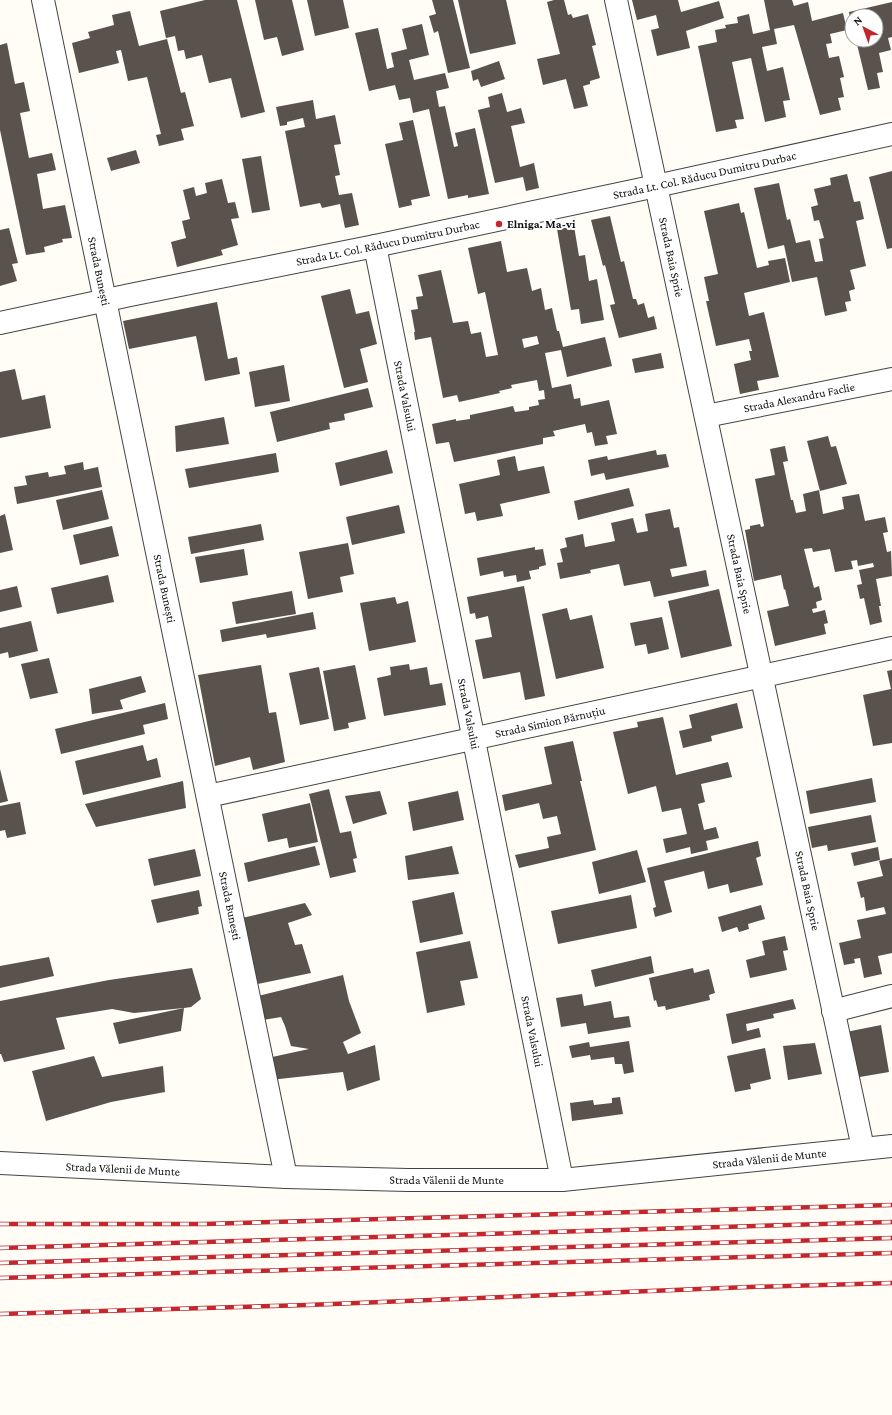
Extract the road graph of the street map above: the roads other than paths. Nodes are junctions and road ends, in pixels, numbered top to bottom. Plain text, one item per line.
1 (43, 0) edge
2 (616, 0) edge
3 (892, 134) edge
4 (656, 186) junction
5 (375, 246) junction
6 (105, 301) junction
7 (0, 323) edge
8 (892, 379) edge
9 (706, 416) junction
10 (892, 648) edge
11 (762, 677) junction
12 (474, 738) junction
13 (208, 796) junction
14 (892, 996) edge
15 (834, 1011) junction
16 (892, 1146) edge
17 (863, 1148) junction
18 (0, 1161) edge
19 (286, 1177) junction
20 (562, 1180) junction

1 - 6 street, Strada Bunești
2 - 4 street, Strada Baia Sprie
3 - 4 street, Strada Lt. Col. Răducu Dumitru Durbac
4 - 5 street, Strada Lt. Col. Răducu Dumitru Durbac
4 - 9 street, Strada Baia Sprie
5 - 6 street, Strada Lt. Col. Răducu Dumitru Durbac
5 - 12 street, Strada Valsului
6 - 7 street, Strada Lt. Col. Răducu Dumitru Durbac
6 - 13 street, Strada Bunești
8 - 9 street, Strada Alexandru Faclie
9 - 11 street, Strada Baia Sprie
10 - 11 street, Strada Simion Bărnuțiu
11 - 12 street, Strada Simion Bărnuțiu
11 - 15 street, Strada Baia Sprie
12 - 13 street, Strada Simion Bărnuțiu
12 - 20 street, Strada Valsului
13 - 19 street, Strada Bunești
14 - 15 street
15 - 17 street, Strada Baia Sprie
16 - 17 street, Strada Vălenii de Munte
17 - 20 street, Strada Vălenii de Munte
18 - 19 street, Strada Vălenii de Munte
19 - 20 street, Strada Vălenii de Munte

